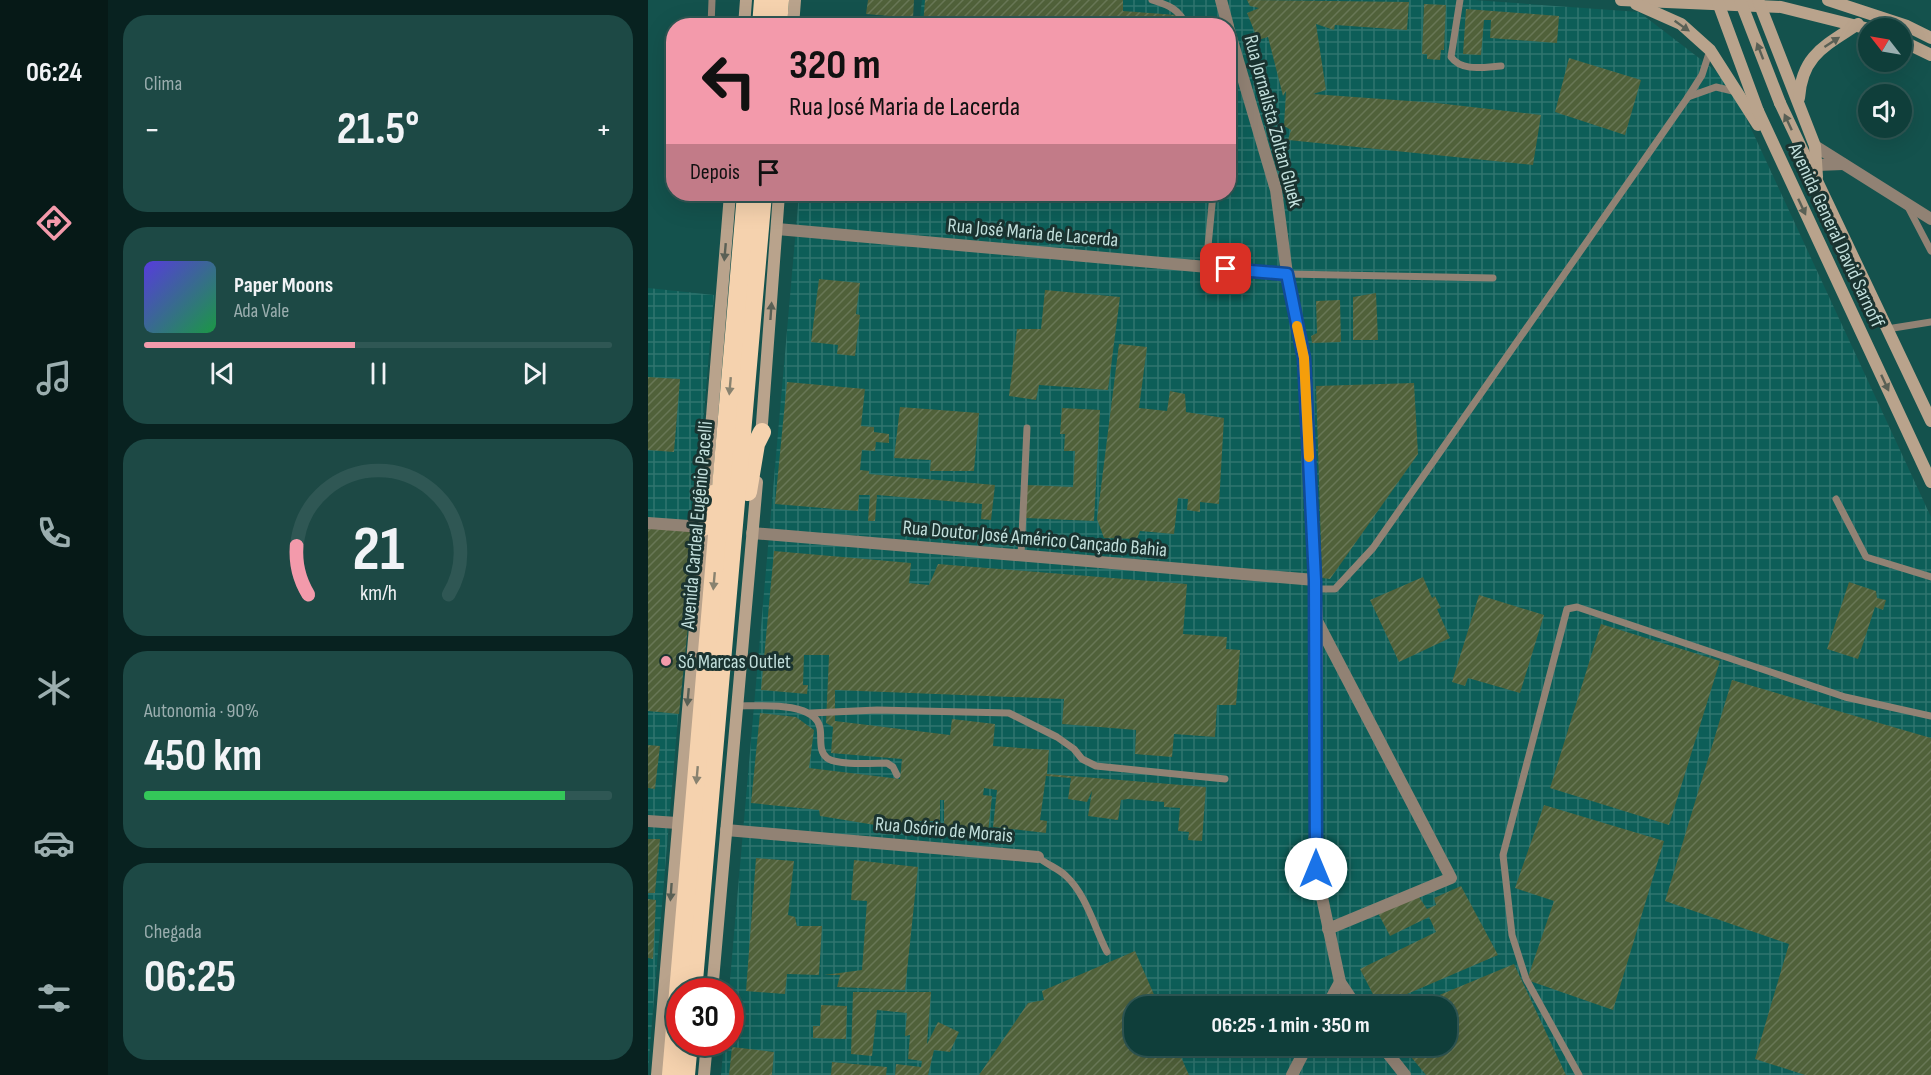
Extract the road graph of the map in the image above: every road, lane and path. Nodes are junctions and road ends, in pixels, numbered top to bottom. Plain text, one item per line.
1 (712, 0) edge
2 (746, 0) edge
3 (763, 0) edge
4 (780, 0) edge
5 (795, 0) edge
6 (1152, 0) edge
7 (1221, 0) edge
8 (1460, 0) edge
9 (1621, 0) edge
10 (1717, 0) edge
11 (1740, 0) edge
12 (1828, 0) edge
13 (1629, 1) edge
14 (1759, 2) edge
15 (711, 18) edge
16 (745, 18) edge
17 (762, 18) edge
18 (779, 18) edge
19 (794, 18) edge
20 (1183, 18) edge
21 (1226, 18) edge
22 (1858, 25) edge
23 (1858, 29) edge
24 (1931, 38) edge
25 (1912, 46) edge
26 (1710, 50) junction
27 (1236, 53) edge
28 (1931, 55) edge
29 (1501, 66) dead end
30 (1737, 92) junction
31 (1688, 97) junction
32 (1799, 103) junction
33 (1815, 146) junction
34 (1777, 154) junction
35 (1843, 164) junction
36 (1817, 165) junction
37 (1818, 184) junction
38 (729, 201) edge
39 (746, 201) edge
40 (762, 201) edge
41 (779, 201) edge
42 (1212, 201) edge
43 (1905, 203) junction
44 (1931, 219) edge
45 (777, 229) junction
46 (1931, 251) edge
47 (1206, 267) junction
48 (1287, 274) junction
49 (1493, 278) dead end
50 (1931, 322) edge
51 (743, 328) junction
52 (1887, 329) junction
53 (1931, 421) edge
54 (1027, 428) dead end
55 (762, 432) junction
56 (725, 452) junction
57 (1931, 482) edge
58 (1836, 499) dead end
59 (648, 523) edge
60 (703, 527) junction
61 (753, 533) junction
62 (1021, 556) junction
63 (1931, 578) edge
64 (729, 582) junction
65 (1315, 584) junction
66 (1317, 621) junction
67 (737, 706) junction
68 (811, 713) junction
69 (1931, 716) edge
70 (897, 775) dead end
71 (1225, 779) dead end
72 (648, 821) edge
73 (677, 823) junction
74 (726, 830) junction
75 (1038, 857) joint
76 (1328, 929) junction
77 (1107, 952) dead end
78 (694, 978) edge
79 (713, 978) edge
80 (1340, 982) junction
81 (1333, 996) edge
82 (1349, 996) edge
83 (688, 1056) edge
84 (706, 1056) edge
85 (1302, 1056) edge
86 (1391, 1056) edge
87 (657, 1075) edge
88 (670, 1075) edge
89 (686, 1075) edge
90 (704, 1075) edge
91 (1292, 1075) edge
92 (1405, 1075) edge
93 (1579, 1075) edge

1 - 15 lane
2 - 16 main road
3 - 17 highway
4 - 18 highway
5 - 19 main road
6 - 20 lane
7 - 21 street, Rua Jornalista Zoltan Gluek
8 - 29 lane
9 - 13 main road
10 - 34 main road, Avenida General David Sarnoff, bridge
37 -> 11 main road, Avenida General David Sarnoff, bridge
12 - 24 main road
13 - 14 main road
13 -> 26 main road
14 - 22 main road
14 - 32 main road
32 -> 23 main road
25 - 28 main road
26 - 30 main road
26 - 31 lane
27 - 48 street, Rua Jornalista Zoltan Gluek
30 - 31 lane
30 - 34 main road
31 - 65 lane
32 - 33 main road
33 - 35 street
33 - 36 main road
34 -> 57 main road, Avenida General David Sarnoff
35 - 36 street
35 - 43 street
36 - 37 main road
37 - 52 main road, Avenida General David Sarnoff
38 -> 60 main road, Avenida Cardeal Eugênio Pacelli
39 - 51 highway, Avenida Cardeal Eugênio Pacelli
40 - 51 highway, Avenida Cardeal Eugênio Pacelli
41 - 45 main road
42 - 47 lane
43 - 44 street
43 - 46 lane
45 - 47 street, Rua José Maria de Lacerda
55 -> 45 main road
47 - 48 street, Rua José Maria de Lacerda
48 - 49 lane
48 - 65 street, Rua Jornalista Zoltan Gluek
50 - 52 lane
51 -> 56 highway, Avenida Cardeal Eugênio Pacelli
51 - 64 highway, Avenida Cardeal Eugênio Pacelli
52 - 53 main road, Avenida General David Sarnoff
54 - 62 lane
55 - 61 main road
55 - 64 highway
56 - 60 highway
56 -> 88 highway, Avenida Cardeal Eugênio Pacelli
58 - 63 lane
59 - 60 street
60 -> 73 main road, Avenida Cardeal Eugênio Pacelli
61 - 62 street, Rua Doutor José Américo Cançado Bahia
61 - 67 main road
62 - 65 street, Rua Doutor José Américo Cançado Bahia
64 - 78 highway, Avenida Cardeal Eugênio Pacelli
65 - 66 street, Rua Jornalista Zoltan Gluek
66 - 76 street, Rua Jornalista Zoltan Gluek
66 - 76 street
67 - 68 lane
67 - 74 main road
68 - 70 lane
68 - 71 lane
69 - 93 lane
72 - 73 street
73 -> 87 main road, Avenida Cardeal Eugênio Pacelli
74 - 75 street, Rua Osório de Morais
74 - 79 main road
75 - 77 lane, Rua Osório de Morais
76 - 80 street, Rua Jornalista Zoltan Gluek
80 - 81 street
80 - 82 street, Rua Jornalista Zoltan Gluek
83 - 89 highway
84 - 90 main road
85 - 91 street
86 - 92 street

